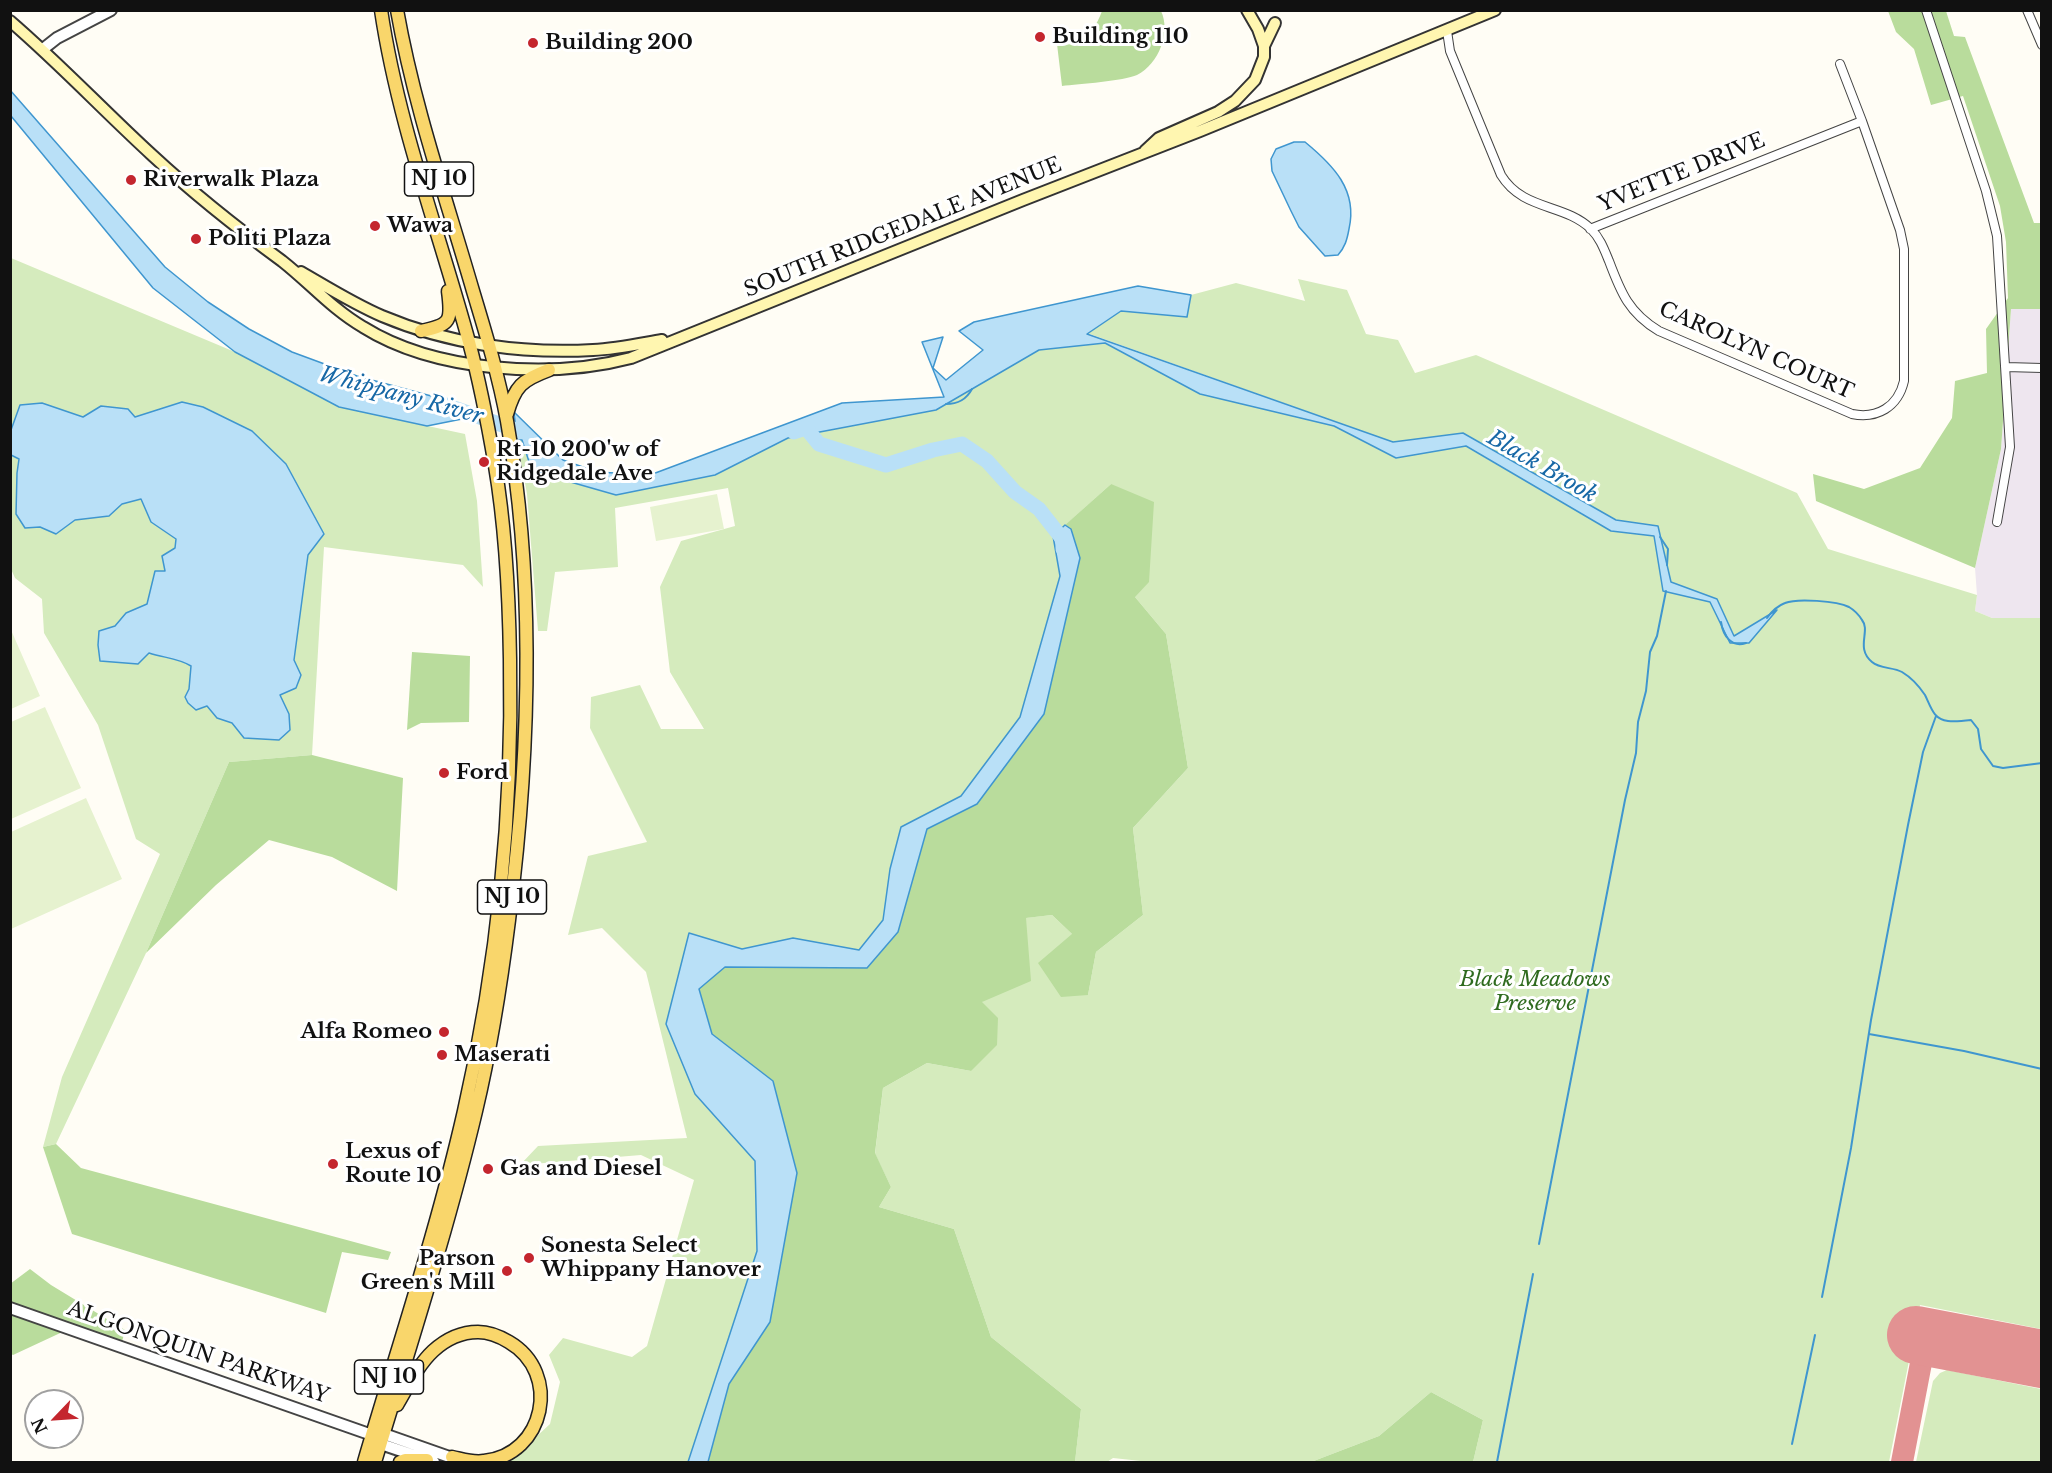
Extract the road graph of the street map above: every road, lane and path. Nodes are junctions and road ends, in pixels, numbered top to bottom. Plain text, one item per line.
1 (111, 10) edge
2 (381, 10) edge
3 (397, 10) edge
4 (1247, 10) edge
5 (1495, 10) edge
6 (1926, 10) edge
7 (2027, 10) edge
8 (10, 21) edge
9 (1275, 23) dead end
10 (1447, 31) junction
11 (2042, 45) edge
12 (1264, 46) junction
13 (43, 49) junction
14 (1840, 64) dead end
15 (1863, 121) junction
16 (1140, 155) junction
17 (1590, 229) junction
18 (285, 264) junction
19 (448, 269) junction
20 (421, 331) junction
21 (680, 337) junction
22 (470, 343) junction
23 (489, 346) junction
24 (475, 365) junction
25 (495, 366) junction
26 (2006, 367) junction
27 (2042, 368) edge
28 (549, 370) junction
29 (506, 418) junction
30 (1997, 522) dead end
31 (10, 1308) edge
32 (381, 1434) junction
33 (452, 1457) junction
34 (431, 1461) edge
35 (364, 1462) edge
36 (375, 1462) edge
37 (400, 1462) edge
38 (467, 1462) edge

1 - 13 street
2 - 19 main road, NJ 10
3 - 23 main road, NJ 10
4 - 12 main road
5 - 10 main road, SOUTH RIDGEDALE AVENUE
6 - 26 street
7 - 11 street
8 - 13 main road
9 - 12 main road
10 - 16 main road, SOUTH RIDGEDALE AVENUE
10 - 17 street, YVETTE DRIVE
12 - 16 main road
13 - 18 main road
14 - 15 street, CAROLYN COURT
15 - 17 street, YVETTE DRIVE
15 - 17 street, CAROLYN COURT
16 - 21 main road, SOUTH RIDGEDALE AVENUE
18 - 20 main road, SOUTH RIDGEDALE AVENUE
18 - 24 main road, SOUTH RIDGEDALE AVENUE
19 - 20 main road
19 - 22 main road, NJ 10
20 - 22 main road, SOUTH RIDGEDALE AVENUE
21 - 23 main road, SOUTH RIDGEDALE AVENUE
21 - 28 main road, SOUTH RIDGEDALE AVENUE
22 - 23 main road, SOUTH RIDGEDALE AVENUE
22 - 24 main road, NJ 10
23 - 25 main road, NJ 10
24 - 25 main road, SOUTH RIDGEDALE AVENUE
24 - 32 main road, NJ 10
25 - 28 main road, SOUTH RIDGEDALE AVENUE
25 - 29 main road, NJ 10
26 - 27 street
26 - 30 street
28 - 29 main road
29 - 32 main road, NJ 10
31 - 32 street, ALGONQUIN PARKWAY
32 - 33 street, ALGONQUIN PARKWAY
32 - 33 main road
32 - 34 street, ALGONQUIN PARKWAY
32 - 35 main road, NJ 10
32 - 36 main road, NJ 10
33 - 38 street, ALGONQUIN PARKWAY
34 - 37 main road

